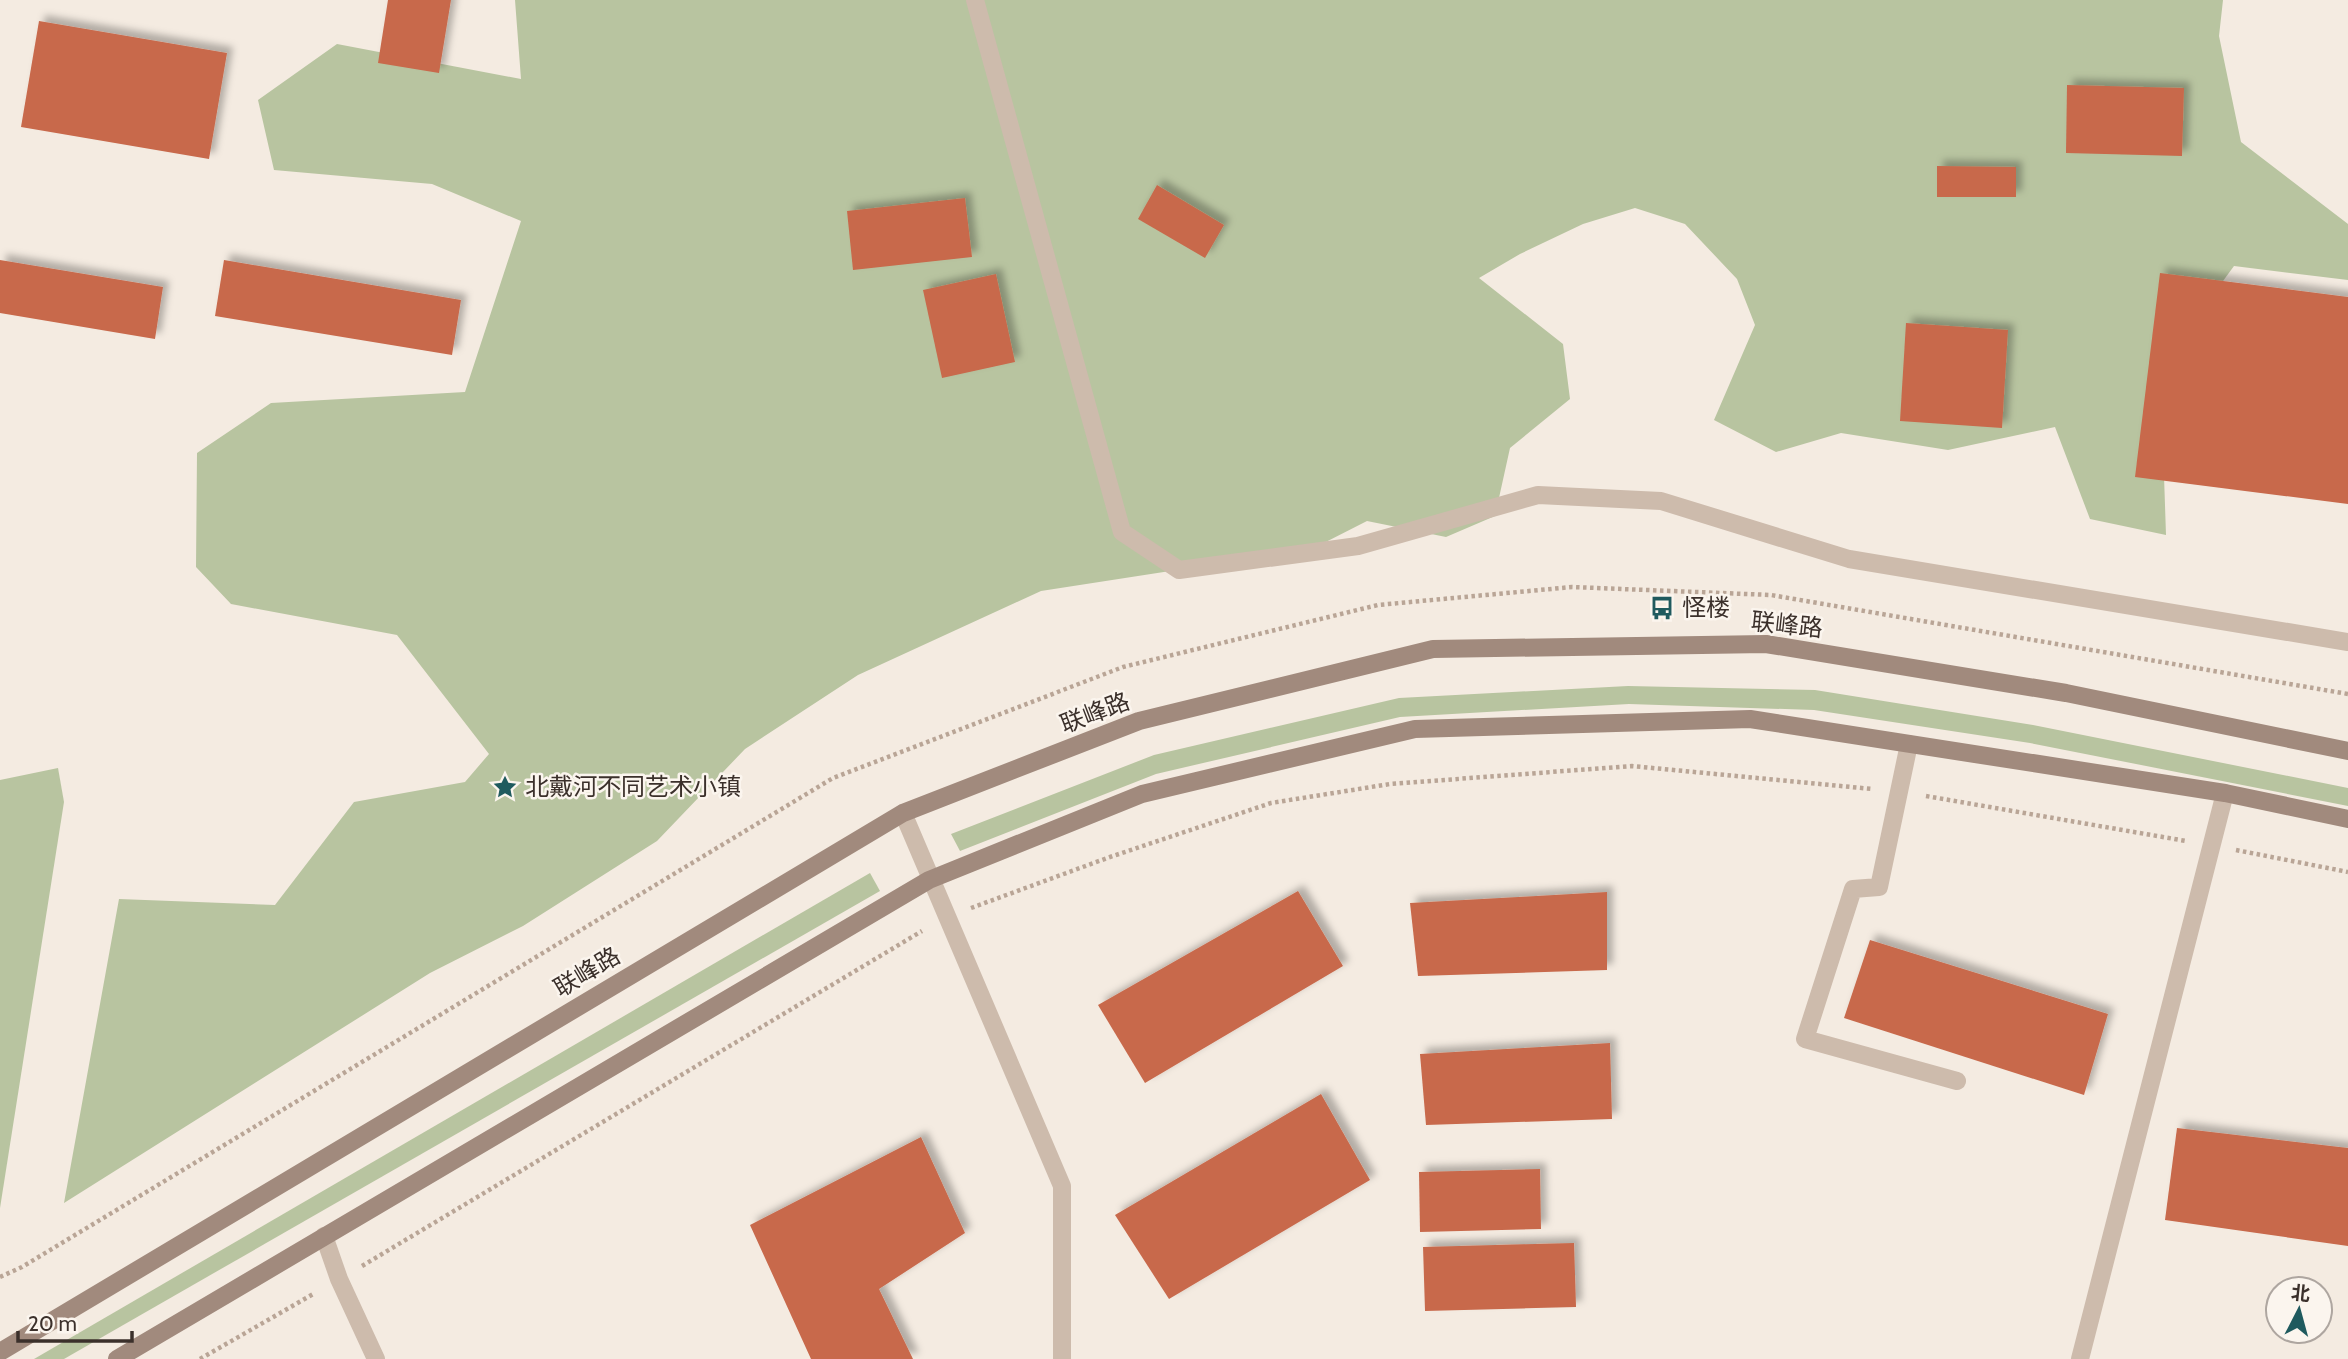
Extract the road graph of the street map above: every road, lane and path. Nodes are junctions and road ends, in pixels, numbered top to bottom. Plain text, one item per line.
1 (975, 0) edge
2 (2348, 642) edge
3 (1909, 744) junction
4 (2348, 751) edge
5 (1898, 791) junction
6 (2225, 793) junction
7 (903, 813) junction
8 (2348, 819) edge
9 (2212, 846) junction
10 (2348, 872) edge
11 (929, 880) junction
12 (946, 918) junction
13 (1957, 1081) dead end
14 (324, 1236) junction
15 (339, 1279) junction
16 (0, 1352) edge
17 (117, 1359) edge
18 (201, 1359) edge
19 (376, 1359) edge
20 (1062, 1359) edge
21 (2080, 1359) edge

1 - 2 lane
3 - 5 lane
3 - 6 main road
3 - 11 main road
4 - 7 main road, 联峰路
5 - 9 path
5 - 12 path
5 - 13 lane
6 - 8 main road
6 - 9 lane
7 - 11 lane
7 - 16 main road, 联峰路
9 - 10 path
9 - 21 lane
11 - 12 lane
11 - 14 main road
12 - 15 path
12 - 20 lane
14 - 15 lane
14 - 17 main road
15 - 18 path
15 - 19 lane

